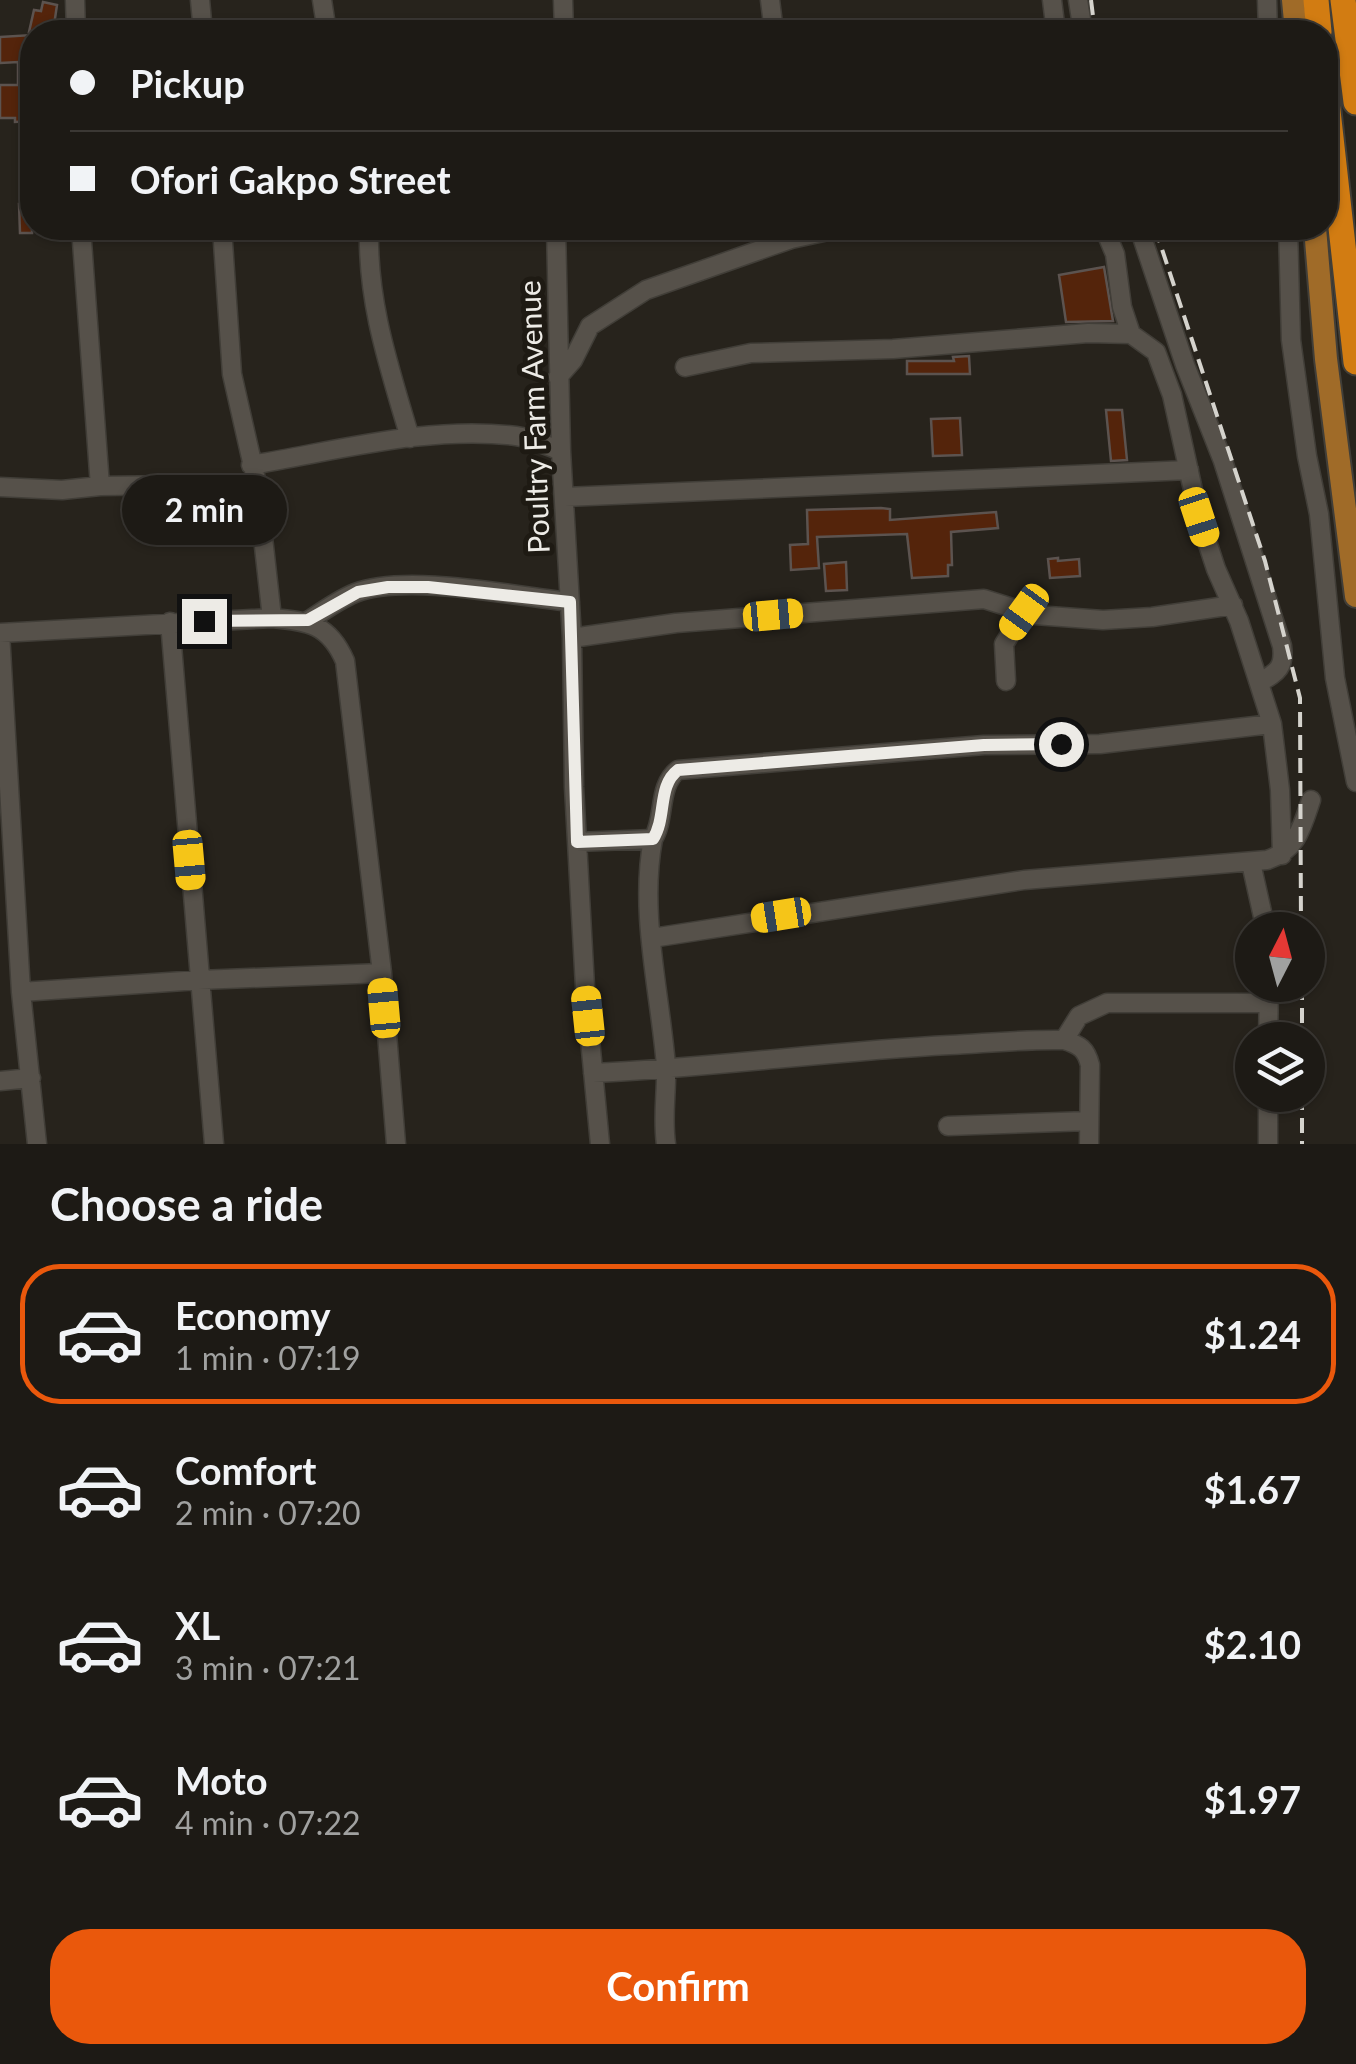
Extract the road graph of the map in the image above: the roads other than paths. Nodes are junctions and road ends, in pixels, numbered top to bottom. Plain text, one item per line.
1 (1343, 0) edge
2 (1356, 102) edge
3 (1338, 201) edge
4 (82, 240) edge
5 (223, 240) edge
6 (369, 240) edge
7 (556, 240) edge
8 (787, 240) edge
9 (1109, 240) edge
10 (1143, 240) edge
11 (1288, 240) edge
12 (1316, 240) edge
13 (1146, 248) junction
14 (1115, 254) junction
15 (1131, 334) junction
16 (1356, 362) edge
17 (1186, 365) junction
18 (685, 368) dead end
19 (1164, 372) junction
20 (558, 377) junction
21 (410, 438) junction
22 (561, 450) junction
23 (251, 464) junction
24 (1189, 470) junction
25 (257, 484) junction
26 (100, 486) junction
27 (0, 487) edge
28 (565, 496) junction
29 (1356, 596) edge
30 (570, 602) junction
31 (1233, 605) junction
32 (1024, 612) junction
33 (272, 618) junction
34 (308, 620) junction
35 (170, 622) junction
36 (0, 634) edge
37 (572, 638) junction
38 (1006, 681) dead end
39 (1260, 683) junction
40 (1272, 724) junction
41 (1356, 782) edge
42 (1311, 800) dead end
43 (653, 839) junction
44 (577, 842) junction
45 (1282, 855) junction
46 (1251, 863) junction
47 (6, 868) edge
48 (1262, 912) edge
49 (652, 938) junction
50 (382, 973) junction
51 (199, 980) junction
52 (21, 992) junction
53 (1235, 996) edge
54 (1064, 1040) junction
55 (666, 1070) junction
56 (593, 1073) junction
57 (31, 1078) junction
58 (0, 1080) edge
59 (1268, 1112) edge
60 (1089, 1121) junction
61 (948, 1126) dead end
62 (37, 1144) edge
63 (214, 1144) edge
64 (396, 1144) edge
65 (600, 1144) edge
66 (666, 1144) edge
67 (1089, 1144) edge
68 (1268, 1144) edge

1 - 2 highway
3 - 16 highway
4 - 26 street
5 - 23 street
6 - 21 street
7 - 20 street, Poultry Farm Avenue
8 - 20 street
9 - 14 street
10 - 13 street
11 - 41 street
12 - 29 main road
13 - 14 street
13 - 17 street
14 - 15 street
15 - 18 street
15 - 19 street
17 - 19 street
17 - 39 street
19 - 24 street
20 - 22 street, Poultry Farm Avenue
21 - 22 street
21 - 23 street
22 - 28 street, Poultry Farm Avenue
23 - 25 street
24 - 28 street
24 - 31 street
25 - 26 street
25 - 33 street
26 - 27 street
28 - 30 street, Poultry Farm Avenue
30 - 34 street
30 - 37 street, Poultry Farm Avenue
31 - 32 street
31 - 39 street
32 - 37 street
32 - 38 street
33 - 34 street
33 - 35 street
34 - 50 street
35 - 36 street
35 - 51 street
36 - 47 street
37 - 44 street, Poultry Farm Avenue
39 - 40 street
40 - 43 street
40 - 45 street
42 - 45 street
43 - 44 street
43 - 49 street
44 - 56 street, Poultry Farm Avenue
45 - 46 street
46 - 48 street
46 - 49 street
47 - 52 street
49 - 55 street
50 - 51 street
50 - 64 street
51 - 52 street
51 - 63 street
52 - 57 street
53 - 54 street
54 - 55 street
54 - 60 street
55 - 56 street
55 - 66 street
56 - 65 street, Poultry Farm Avenue
57 - 58 street
57 - 62 street
59 - 68 street
60 - 61 street
60 - 67 street

